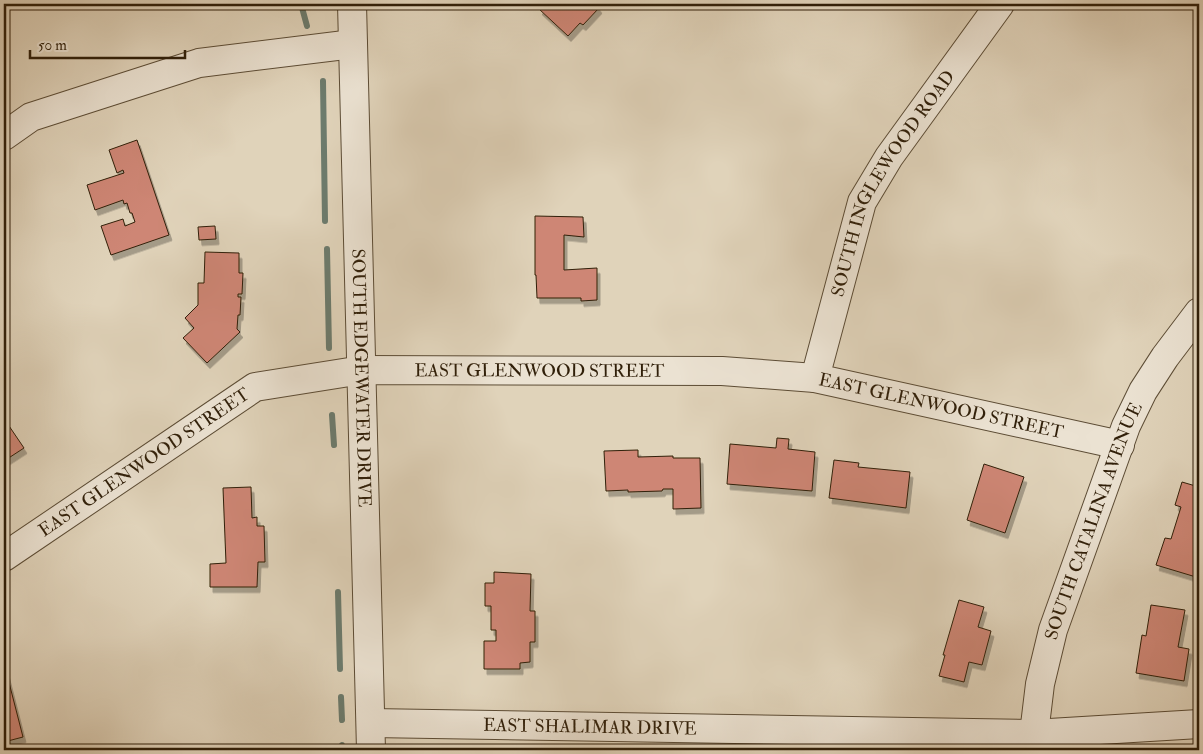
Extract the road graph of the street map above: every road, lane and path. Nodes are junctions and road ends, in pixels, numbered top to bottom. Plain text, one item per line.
1 (352, 4) edge
2 (1000, 4) edge
3 (353, 44) junction
4 (4, 136) edge
5 (1199, 312) edge
6 (362, 370) junction
7 (815, 378) junction
8 (1120, 445) junction
9 (4, 557) edge
10 (371, 723) junction
11 (1199, 724) edge
12 (1032, 742) edge
13 (371, 750) edge

1 - 3 street, SOUTH EDGEWATER DRIVE
2 - 7 street, SOUTH INGLEWOOD ROAD
3 - 4 street
3 - 6 street, SOUTH EDGEWATER DRIVE
5 - 8 street, SOUTH CATALINA AVENUE
6 - 7 street, EAST GLENWOOD STREET
6 - 9 street, EAST GLENWOOD STREET
6 - 10 street, SOUTH EDGEWATER DRIVE
7 - 8 street, EAST GLENWOOD STREET
8 - 12 street, SOUTH CATALINA AVENUE
10 - 12 street, EAST SHALIMAR DRIVE
10 - 13 street, SOUTH EDGEWATER DRIVE
11 - 12 street, EAST SHALIMAR DRIVE

